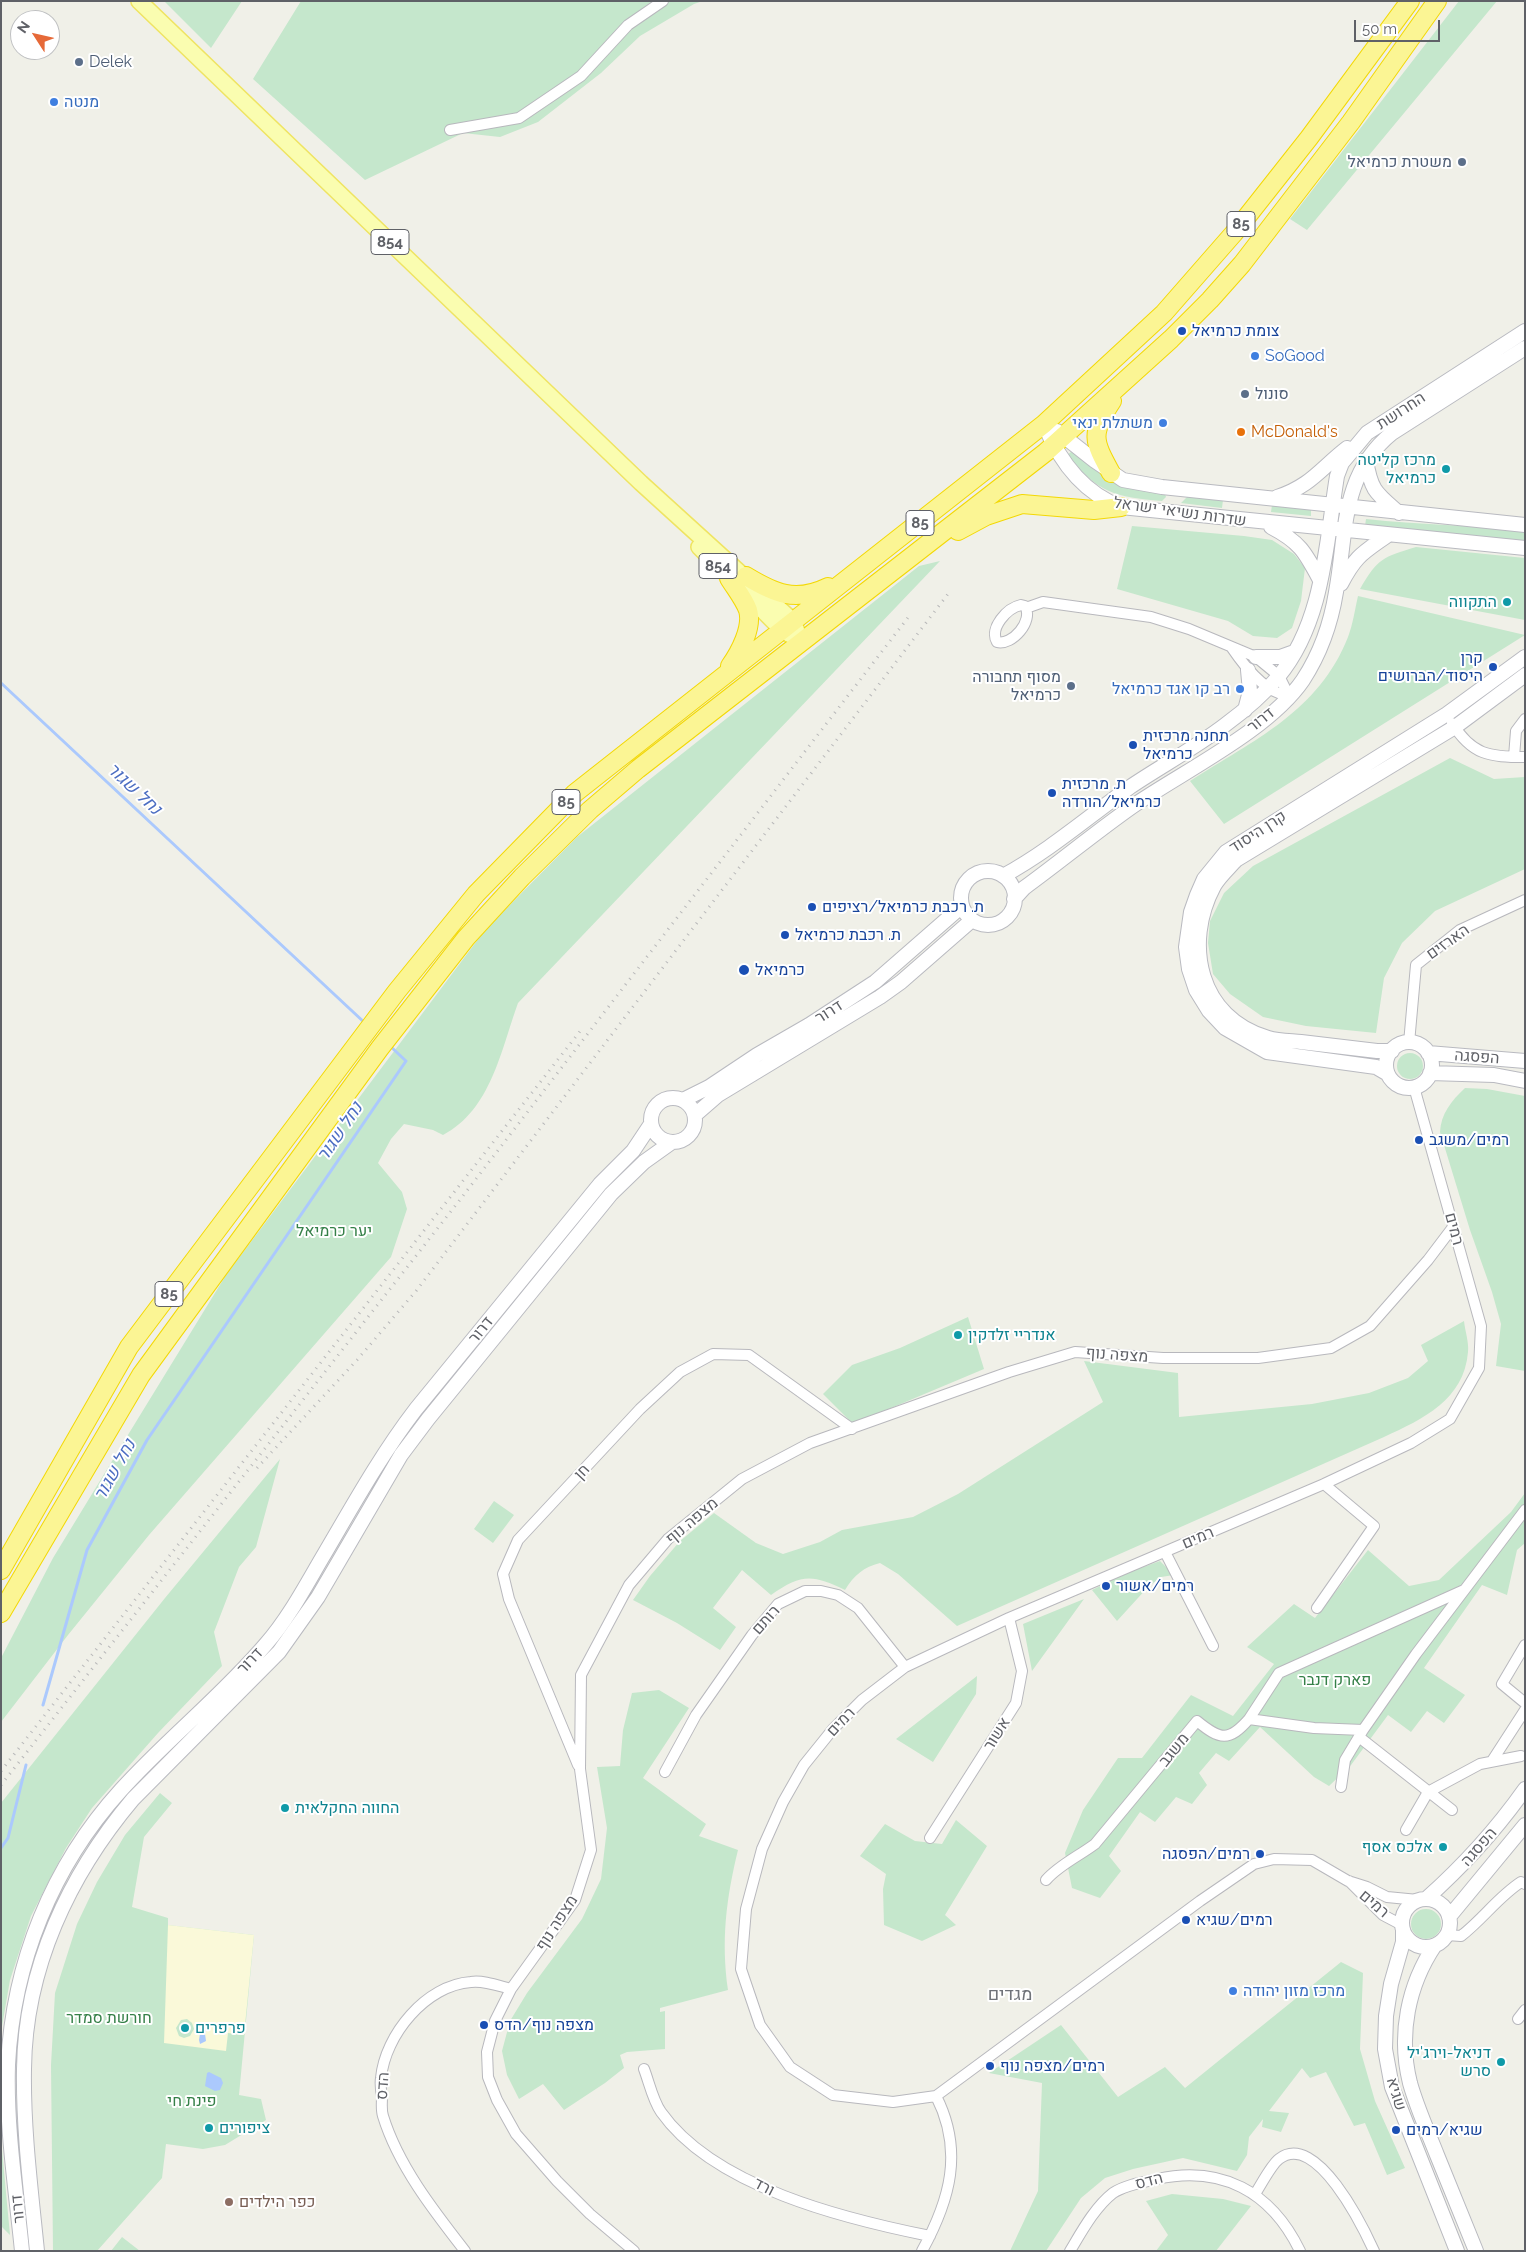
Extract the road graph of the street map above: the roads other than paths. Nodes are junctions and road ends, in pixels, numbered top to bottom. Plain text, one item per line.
1 (139, 1) edge
2 (663, 1) edge
3 (1410, 1) edge
4 (1438, 1) edge
5 (450, 130) dead end
6 (1525, 331) edge
7 (1525, 348) edge
8 (1122, 385) junction
9 (1044, 424) junction
10 (1367, 433) junction
11 (1059, 441) junction
12 (1366, 460) junction
13 (1111, 473) junction
14 (1272, 498) junction
15 (1332, 505) junction
16 (1121, 507) junction
17 (1349, 507) junction
18 (1400, 514) junction
19 (1265, 523) junction
20 (1525, 525) edge
21 (1329, 529) junction
22 (1345, 530) junction
23 (1388, 535) junction
24 (1525, 548) edge
25 (911, 556) junction
26 (853, 575) junction
27 (737, 577) junction
28 (1320, 580) junction
29 (1336, 592) junction
30 (1026, 608) dead end
31 (787, 625) junction
32 (801, 642) junction
33 (1232, 648) junction
34 (1294, 652) junction
35 (1256, 657) junction
36 (1525, 657) edge
37 (1248, 670) junction
38 (723, 675) junction
39 (1525, 675) edge
40 (1279, 676) junction
41 (1269, 687) junction
42 (1289, 696) junction
43 (1245, 710) junction
44 (1447, 714) junction
45 (1525, 719) edge
46 (1455, 727) junction
47 (1514, 757) junction
48 (1525, 757) edge
49 (1075, 830) junction
50 (1083, 844) junction
51 (1003, 876) junction
52 (1014, 899) junction
53 (1525, 900) edge
54 (962, 906) junction
55 (972, 920) junction
56 (1409, 1043) junction
57 (1392, 1051) junction
58 (1428, 1053) junction
59 (1525, 1060) edge
60 (1430, 1073) junction
61 (1388, 1074) junction
62 (1525, 1081) edge
63 (1414, 1087) junction
64 (683, 1100) junction
65 (695, 1116) junction
66 (651, 1124) junction
67 (672, 1142) junction
68 (1453, 1227) junction
69 (852, 1429) junction
70 (1324, 1484) junction
71 (1525, 1510) edge
72 (1166, 1552) junction
73 (1, 1570) edge
74 (1465, 1590) junction
75 (1317, 1608) dead end
76 (1, 1613) edge
77 (1009, 1618) junction
78 (1525, 1645) edge
79 (1213, 1646) dead end
80 (906, 1667) junction
81 (1525, 1703) edge
82 (1525, 1710) edge
83 (1249, 1718) junction
84 (1361, 1734) junction
85 (1521, 1756) dead end
86 (1492, 1761) junction
87 (580, 1769) junction
88 (665, 1772) dead end
89 (1341, 1788) dead end
90 (1525, 1789) edge
91 (1428, 1792) junction
92 (1452, 1810) dead end
93 (1525, 1824) edge
94 (1406, 1830) dead end
95 (930, 1838) dead end
96 (1046, 1880) dead end
97 (1348, 1881) junction
98 (1525, 1884) edge
99 (1422, 1900) junction
100 (1449, 1918) junction
101 (1403, 1928) junction
102 (1447, 1935) junction
103 (1435, 1945) junction
104 (512, 1989) junction
105 (1525, 2010) edge
106 (1518, 2019) dead end
107 (644, 2069) dead end
108 (936, 2096) junction
109 (1255, 2194) junction
110 (930, 2236) junction
111 (22, 2251) edge
112 (37, 2251) edge
113 (465, 2251) edge
114 (634, 2251) edge
115 (922, 2251) edge
116 (1070, 2251) edge
117 (1300, 2251) edge
118 (1374, 2251) edge
119 (1457, 2251) edge
120 (1476, 2251) edge

1 - 27 main road, 854
2 - 5 street
3 - 9 highway, 85
4 - 8 highway, 85
6 - 10 street, החרושת
7 - 12 street, החרושת
8 - 11 highway, 85
8 - 13 highway
9 - 11 street, שדרות נשיאי ישראל
9 - 26 highway, 85
10 - 14 street
10 - 15 street, החרושת
11 - 13 street, שדרות נשיאי ישראל
11 - 16 street, שדרות נשיאי ישראל
11 - 25 highway, 85
12 - 17 street, החרושת
12 - 18 street
13 - 14 street, שדרות נשיאי ישראל
14 - 15 street, שדרות נשיאי ישראל
15 - 17 street, שדרות נשיאי ישראל
15 - 21 street, החרושת
16 - 19 street, שדרות נשיאי ישראל
16 - 25 highway
17 - 18 street, שדרות נשיאי ישראל
17 - 22 street, החרושת
18 - 20 street, שדרות נשיאי ישראל
19 - 21 street, שדרות נשיאי ישראל
19 - 28 street
21 - 22 street, שדרות נשיאי ישראל
21 - 28 street, דרור
22 - 23 street, שדרות נשיאי ישראל
22 - 29 street, דרור
23 - 24 street, שדרות נשיאי ישראל
23 - 29 street
25 - 32 highway, 85
26 - 27 highway
26 - 31 highway, 85
27 - 31 main road, 854
27 - 38 highway
28 - 34 street, דרור
29 - 42 street, דרור
30 - 33 street
31 - 32 main road, 854
31 - 38 highway, 85
32 - 76 highway, 85
33 - 35 street
33 - 37 street
34 - 35 street
34 - 40 street, דרור
35 - 40 street
36 - 44 street, קרן היסוד
37 - 41 street
37 - 43 street
38 - 73 highway, 85
39 - 46 street, קרן היסוד
40 - 41 street, דרור
40 - 42 street
41 - 42 street
41 - 43 street, דרור
42 - 50 street, דרור
43 - 49 street, דרור
44 - 46 street
44 - 61 street, קרן היסוד
45 - 47 street
46 - 47 street
46 - 57 street, קרן היסוד
47 - 48 street
49 - 50 street
49 - 51 street, דרור
50 - 52 street, דרור
51 - 52 street
51 - 54 street
52 - 55 street
53 - 56 street, הארזים
54 - 55 street
54 - 64 street, דרור
55 - 65 street, דרור
56 - 57 street
56 - 58 street
57 - 61 street
58 - 59 street, הפסגה
58 - 60 street
60 - 62 street, הפסגה
60 - 63 street
61 - 63 street
63 - 68 street, רמים
64 - 65 street
64 - 66 street
65 - 67 street
66 - 67 street
66 - 111 street, דרור
67 - 112 street, דרור
68 - 69 street, מצפה נוף
68 - 70 street, רמים
69 - 87 street, מצפה נוף
69 - 87 street, חן
70 - 72 street, רמים
70 - 75 street
71 - 74 street
72 - 77 street, רמים
72 - 79 street
74 - 83 street
74 - 84 street
77 - 80 street, רמים
77 - 95 street, אשור
78 - 81 street
80 - 88 street, רותם
80 - 108 street, רמים
82 - 86 street
83 - 84 street
83 - 96 street, משגב
84 - 89 street
84 - 91 street
85 - 86 street
86 - 91 street
87 - 104 street, מצפה נוף
90 - 99 street, הפסגה
91 - 92 street
91 - 94 street
93 - 100 street, הפסגה
97 - 99 street, רמים
97 - 101 street, רמים
97 - 108 street, רמים
98 - 102 street
99 - 100 street
99 - 101 street
100 - 102 street
101 - 103 street
101 - 119 street, שגיא
102 - 103 street
103 - 120 street, שגיא
104 - 113 street, הדס
104 - 114 street, מצפה נוף
105 - 106 street
107 - 110 street, ורד
108 - 110 street
109 - 116 street, הדס
109 - 117 street, הדס
109 - 118 street
110 - 115 street

